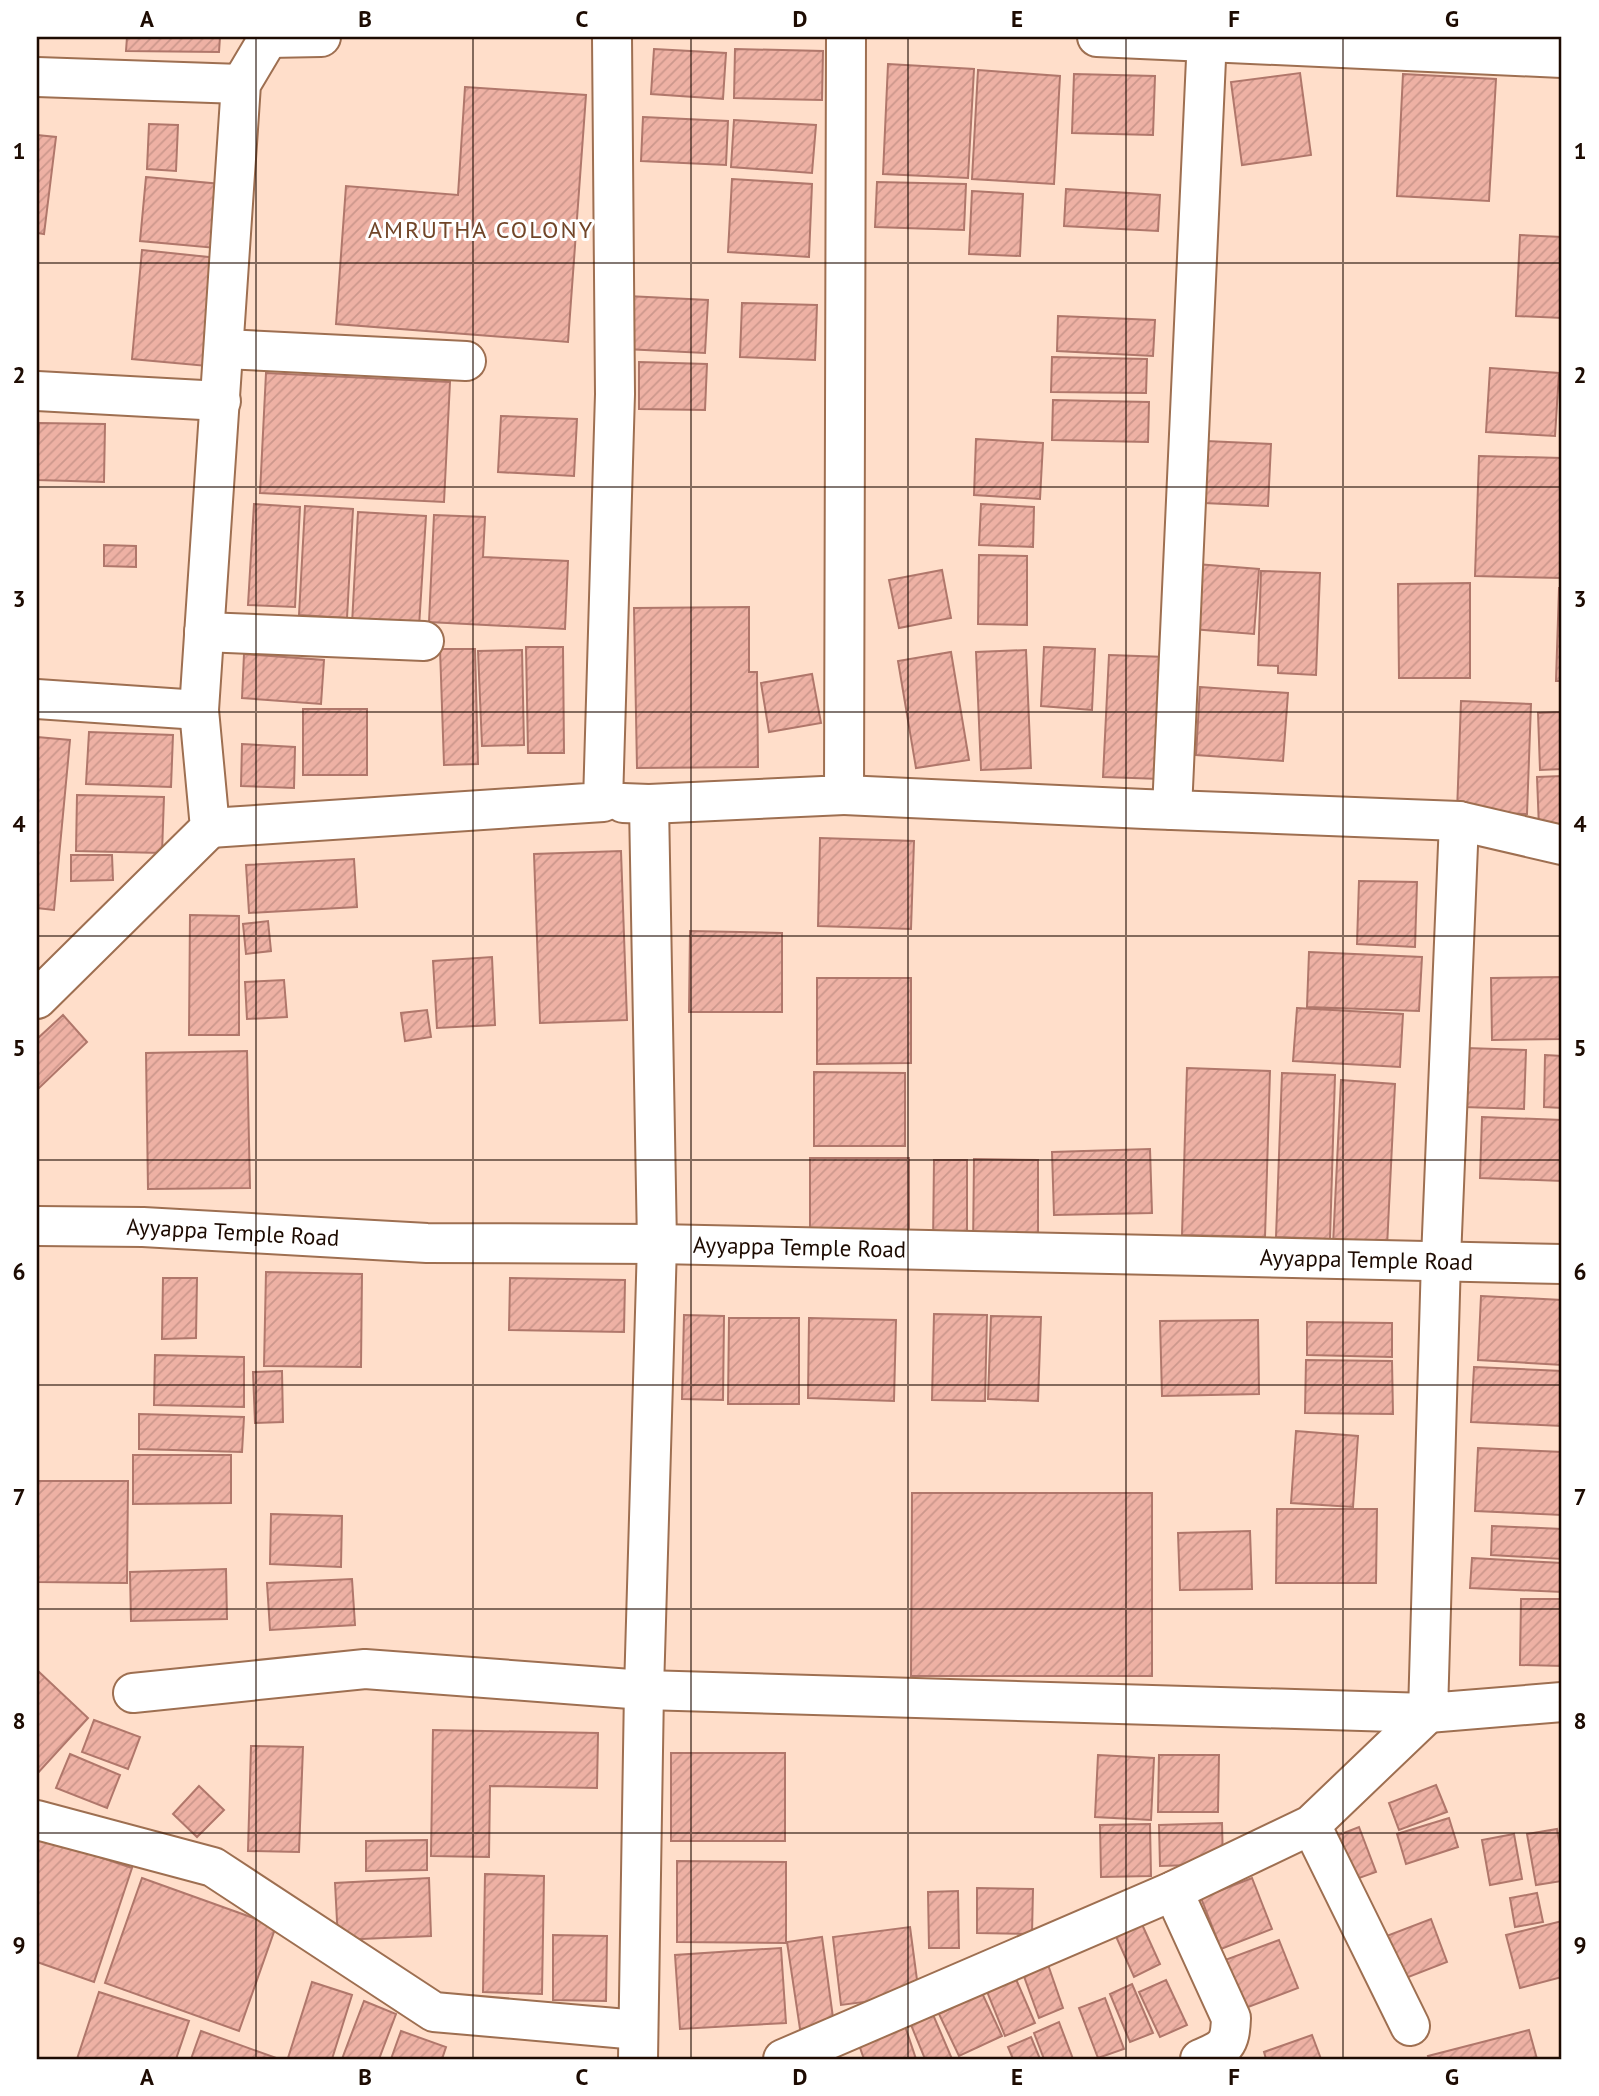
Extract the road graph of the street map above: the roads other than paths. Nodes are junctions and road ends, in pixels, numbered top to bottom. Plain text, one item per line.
1 (321, 37) edge
2 (612, 37) edge
3 (846, 37) edge
4 (1097, 37) edge
5 (269, 38) edge
6 (1207, 40) edge
7 (1562, 58) edge
8 (37, 77) edge
9 (240, 84) junction
10 (224, 349) junction
11 (466, 361) dead end
12 (37, 391) edge
13 (221, 401) junction
14 (204, 632) junction
15 (424, 641) dead end
16 (37, 699) edge
17 (199, 710) junction
18 (844, 795) junction
19 (604, 802) junction
20 (649, 804) junction
21 (1172, 810) junction
22 (1459, 821) junction
23 (210, 828) junction
24 (1562, 845) edge
25 (37, 999) edge
26 (37, 1226) edge
27 (657, 1244) junction
28 (1441, 1259) junction
29 (1562, 1264) edge
30 (644, 1690) junction
31 (133, 1692) dead end
32 (1562, 1702) edge
33 (1428, 1713) junction
34 (37, 1820) edge
35 (1311, 1825) junction
36 (1174, 1891) junction
37 (1410, 2026) dead end
38 (638, 2044) edge
39 (783, 2059) edge
40 (1200, 2059) edge

1 - 5 street
2 - 19 street
3 - 18 street
4 - 6 street
5 - 9 street
6 - 7 street
6 - 21 street
8 - 9 street
9 - 10 street
10 - 11 street
10 - 13 street
12 - 13 street
13 - 14 street
14 - 15 street
14 - 17 street
16 - 17 street
17 - 23 street
18 - 20 street
18 - 21 street
19 - 20 street
19 - 23 street
20 - 27 street
21 - 22 street
22 - 24 street
22 - 28 street
23 - 25 street
26 - 27 street, Ayyappa Temple Road
27 - 28 street, Ayyappa Temple Road
27 - 30 street
28 - 29 street, Ayyappa Temple Road
28 - 33 street
30 - 31 street
30 - 33 street
30 - 38 street
32 - 33 street
33 - 35 street
34 - 38 street
35 - 36 street
35 - 37 street
36 - 39 street
36 - 40 street

